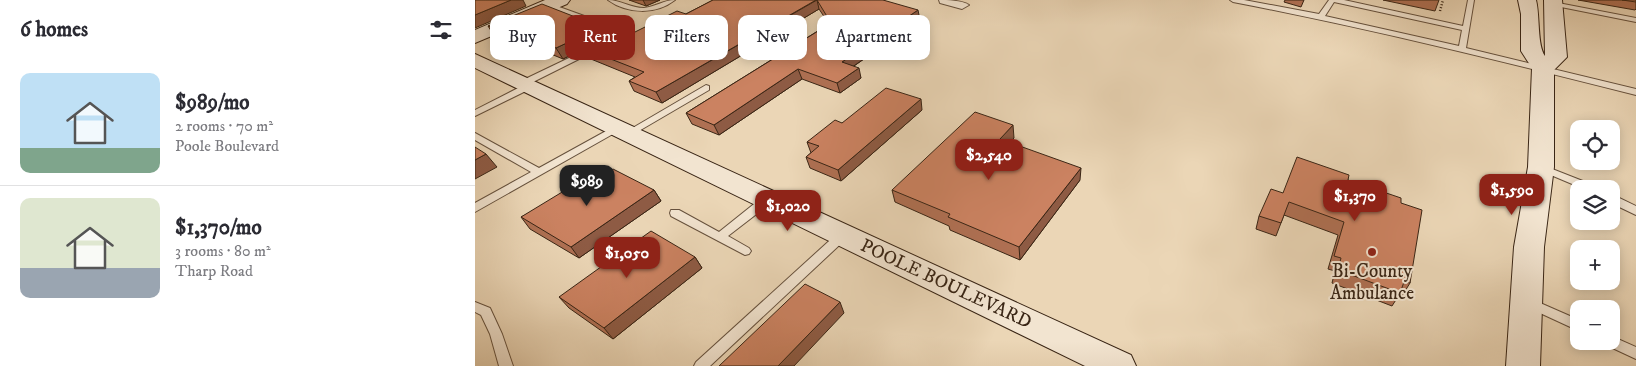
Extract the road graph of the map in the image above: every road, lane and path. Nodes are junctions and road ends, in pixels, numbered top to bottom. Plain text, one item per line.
1 (611, 0) edge
2 (672, 0) edge
3 (945, 0) edge
4 (1233, 0) edge
5 (1332, 0) edge
6 (1335, 0) edge
7 (1443, 0) edge
8 (1471, 0) edge
9 (1527, 0) edge
10 (1553, 2) edge
11 (555, 3) edge
12 (962, 5) dead end
13 (1440, 12) dead end
14 (1321, 17) junction
15 (1636, 20) edge
16 (1466, 29) junction
17 (475, 37) edge
18 (1462, 49) junction
19 (475, 60) edge
20 (1543, 68) junction
21 (526, 84) junction
22 (706, 88) dead end
23 (1636, 92) edge
24 (475, 113) edge
25 (623, 131) junction
26 (475, 136) edge
27 (1541, 167) junction
28 (539, 172) junction
29 (1572, 180) edge
30 (767, 199) junction
31 (1620, 202) edge
32 (475, 208) edge
33 (1636, 210) edge
34 (675, 213) dead end
35 (843, 235) junction
36 (720, 237) junction
37 (745, 251) dead end
38 (1526, 302) junction
39 (475, 307) edge
40 (1570, 322) edge
41 (1620, 345) edge
42 (1636, 353) edge
43 (506, 366) edge
44 (701, 366) edge
45 (1119, 366) edge
46 (1523, 366) edge

1 - 2 lane
3 - 12 street
4 - 14 lane
5 - 14 lane
6 - 16 lane
7 - 13 path
8 - 16 lane
9 - 20 street
10 - 15 lane
10 - 20 street
11 - 17 street
11 - 21 lane
14 - 18 lane
16 - 18 lane
18 - 20 lane
19 - 21 street, POOLE BOULEVARD
20 - 23 lane
20 - 27 street
21 - 24 lane
21 - 25 street, POOLE BOULEVARD
22 - 25 lane
25 - 28 lane
25 - 30 street, POOLE BOULEVARD
26 - 28 lane
27 - 29 lane
27 - 38 street
28 - 32 lane
30 - 35 street, POOLE BOULEVARD
30 - 36 lane
31 - 33 lane
34 - 36 lane
35 - 44 lane
35 - 45 street, POOLE BOULEVARD
36 - 37 lane
38 - 40 lane
38 - 46 street
39 - 43 lane
41 - 42 lane

